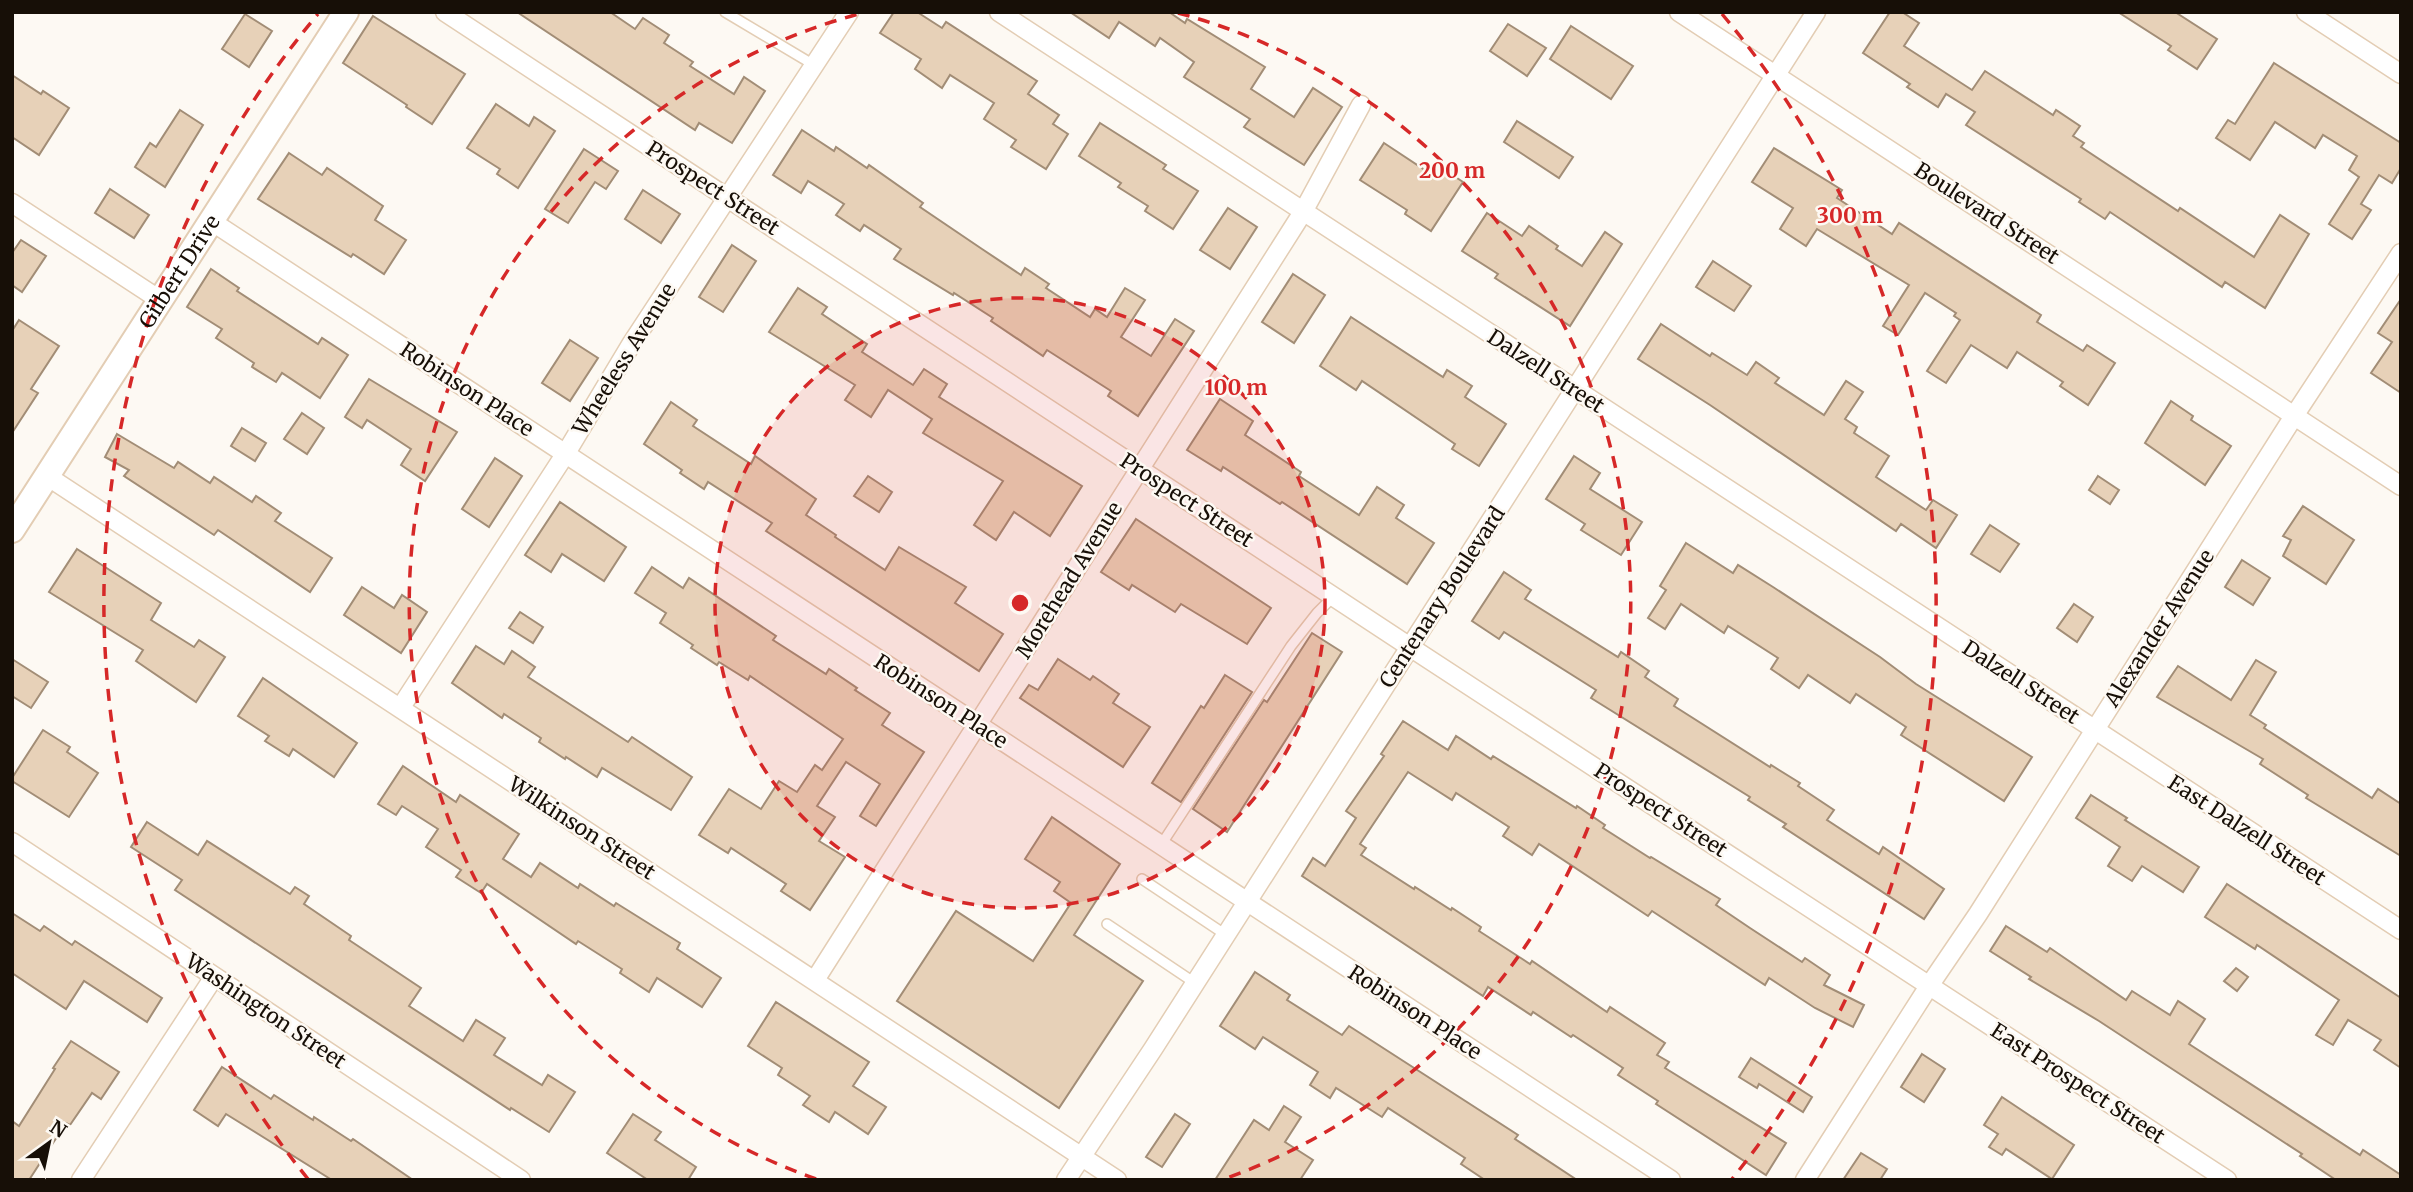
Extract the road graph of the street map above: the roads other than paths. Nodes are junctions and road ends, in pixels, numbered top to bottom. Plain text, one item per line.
1 (445, 12) edge
2 (725, 12) edge
3 (849, 12) edge
4 (999, 12) edge
5 (1679, 12) edge
6 (1816, 12) edge
7 (2306, 12) edge
8 (343, 13) edge
9 (814, 65) junction
10 (2401, 74) edge
11 (1776, 76) junction
12 (1361, 105) dead end
13 (726, 197) junction
14 (12, 203) edge
15 (1303, 212) junction
16 (211, 221) junction
17 (2401, 253) edge
18 (160, 300) junction
19 (1575, 390) junction
20 (2294, 416) junction
21 (566, 453) junction
22 (1140, 468) junction
23 (47, 476) junction
24 (2401, 486) edge
25 (12, 530) edge
26 (1334, 596) junction
27 (1410, 647) junction
28 (401, 707) junction
29 (978, 725) junction
30 (2094, 730) junction
31 (12, 842) edge
32 (1161, 845) junction
33 (1142, 878) dead end
34 (1247, 902) junction
35 (1107, 924) dead end
36 (2401, 930) edge
37 (1226, 935) junction
38 (214, 977) junction
39 (815, 980) junction
40 (1195, 983) junction
41 (1929, 986) junction
42 (1082, 1157) junction
43 (81, 1180) edge
44 (521, 1180) edge
45 (1066, 1180) edge
46 (1117, 1180) edge
47 (1671, 1180) edge
48 (1805, 1180) edge
49 (2227, 1180) edge

1 - 13 street, Prospect Street
2 - 9 lane
3 - 9 street, Wheeless Avenue
4 - 15 street, Dalzell Street
5 - 11 street, Boulevard Street
6 - 11 street, Centenary Boulevard
7 - 10 street
8 - 16 street, Gilbert Drive
9 - 13 street, Wheeless Avenue
11 - 19 street, Centenary Boulevard
11 - 20 street, Boulevard Street
12 - 15 street, Morehead Avenue
13 - 21 street, Wheeless Avenue
13 - 22 street, Prospect Street
14 - 18 street
15 - 19 street, Dalzell Street
15 - 22 street, Morehead Avenue
16 - 18 street, Gilbert Drive
16 - 21 street, Robinson Place
17 - 20 street, Alexander Avenue
18 - 23 street, Gilbert Drive
19 - 27 street, Centenary Boulevard
19 - 30 street, Dalzell Street
20 - 24 street, Boulevard Street
20 - 30 street, Alexander Avenue
21 - 28 street, Wheeless Avenue
21 - 29 street, Robinson Place
22 - 26 street, Prospect Street
22 - 29 street, Morehead Avenue
23 - 25 street, Gilbert Drive
23 - 28 street, Wilkinson Street
26 - 27 street, Prospect Street
26 - 32 lane
27 - 34 street, Centenary Boulevard
27 - 41 street, Prospect Street
28 - 39 street, Wilkinson Street
29 - 32 street, Robinson Place
29 - 39 street, Morehead Avenue
30 - 36 street, East Dalzell Street
30 - 41 street, Alexander Avenue
31 - 38 street, Washington Street
32 - 34 street, Robinson Place
33 - 37 lane
34 - 37 street, Centenary Boulevard
34 - 47 street, Robinson Place
35 - 40 lane
37 - 40 street, Centenary Boulevard
38 - 43 street
38 - 44 street, Washington Street
39 - 42 street, Wilkinson Street
40 - 42 street, Centenary Boulevard
41 - 48 street, Alexander Avenue
41 - 49 street, East Prospect Street
42 - 45 street, Centenary Boulevard
42 - 46 street, Wilkinson Street

